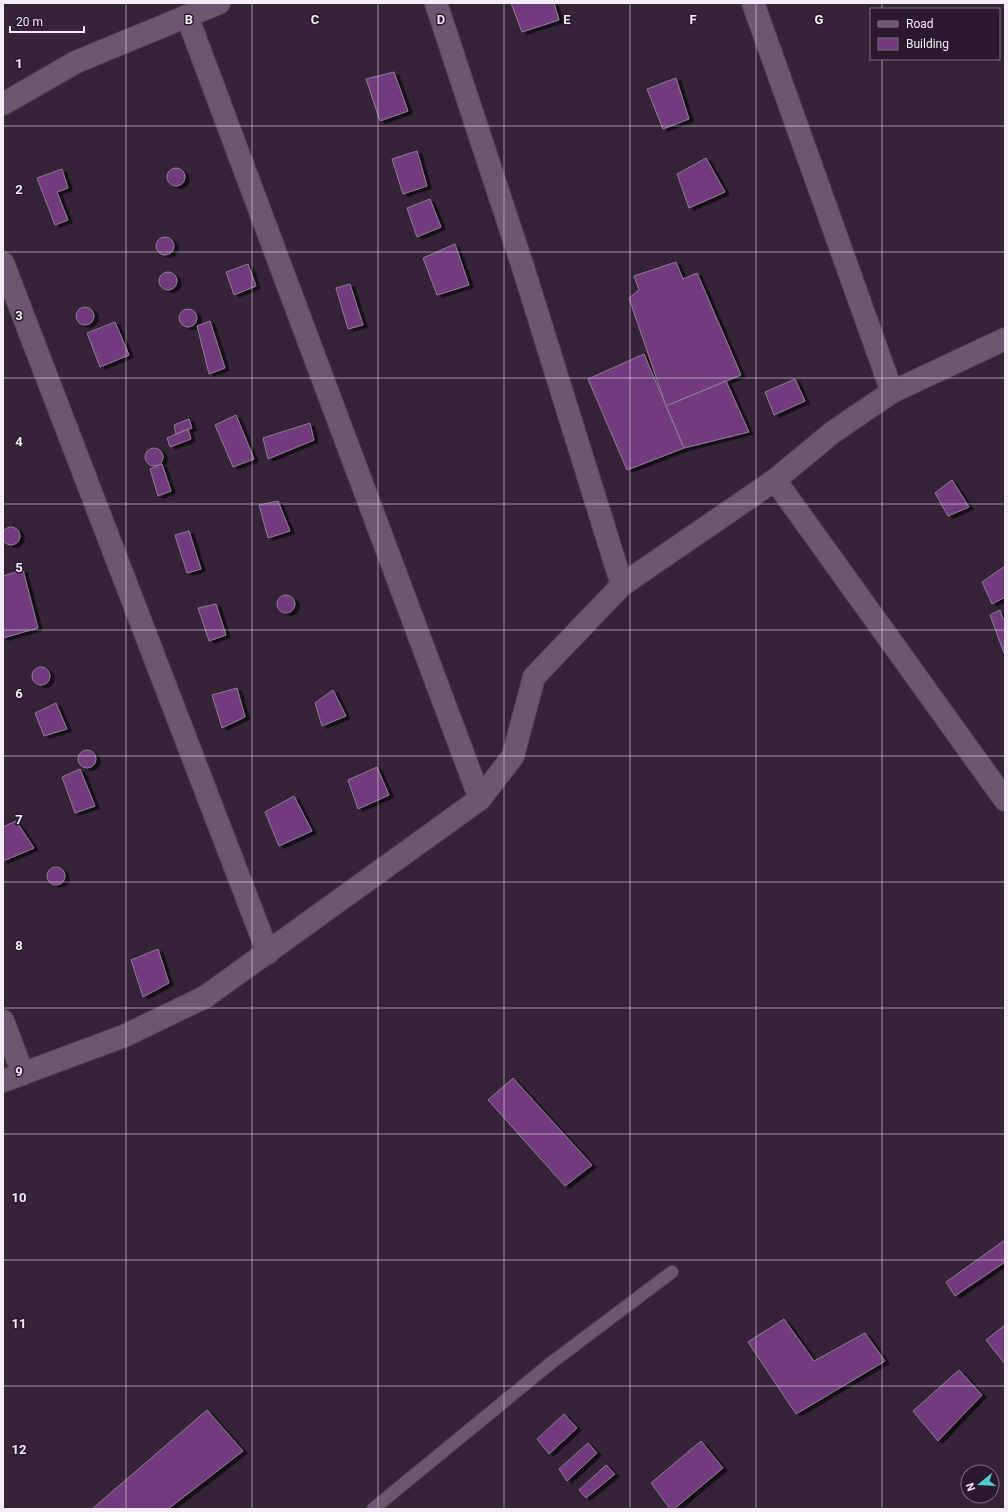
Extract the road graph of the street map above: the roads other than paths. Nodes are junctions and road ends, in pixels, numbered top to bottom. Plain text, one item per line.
1 (219, 3) edge
2 (436, 3) edge
3 (753, 3) edge
4 (187, 16) junction
5 (3, 104) edge
6 (3, 263) edge
7 (1005, 339) edge
8 (892, 392) junction
9 (775, 480) junction
10 (622, 585) junction
11 (480, 799) junction
12 (1005, 800) edge
13 (268, 953) junction
14 (3, 1022) edge
15 (23, 1074) junction
16 (3, 1081) edge
17 (672, 1272) dead end
18 (373, 1509) edge

1 - 4 street
2 - 10 street
3 - 8 street
4 - 5 street
4 - 11 street
6 - 13 street
7 - 8 street
8 - 9 street
9 - 10 street
9 - 12 street
10 - 11 street
11 - 13 street
13 - 15 street
14 - 15 street
15 - 16 street
17 - 18 lane

